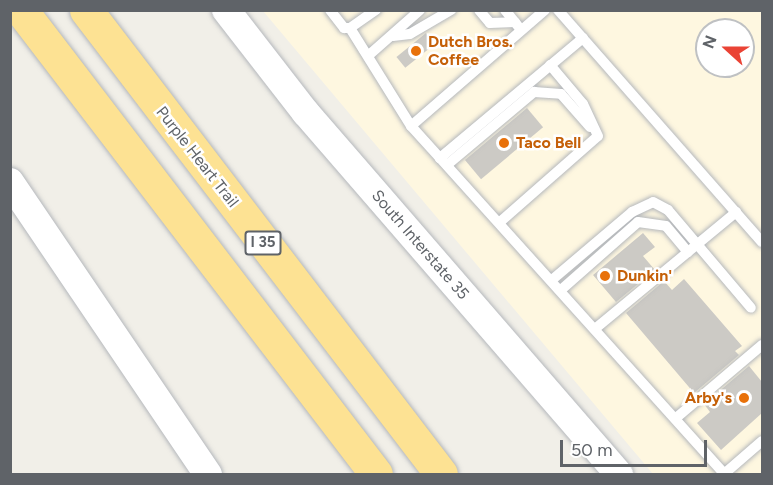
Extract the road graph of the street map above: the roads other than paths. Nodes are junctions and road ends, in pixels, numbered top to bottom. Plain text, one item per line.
1 (21, 10) edge
2 (86, 10) edge
3 (226, 10) edge
4 (330, 10) edge
5 (376, 10) edge
6 (420, 10) edge
7 (451, 10) edge
8 (479, 10) edge
9 (505, 10) edge
10 (545, 10) edge
11 (558, 10) edge
12 (519, 26) junction
13 (350, 28) junction
14 (393, 36) junction
15 (583, 38) junction
16 (369, 55) junction
17 (550, 65) junction
18 (411, 126) junction
19 (598, 136) junction
20 (443, 161) junction
21 (10, 182) edge
22 (736, 212) junction
23 (500, 222) junction
24 (762, 242) edge
25 (697, 244) junction
26 (688, 252) junction
27 (553, 279) junction
28 (562, 289) junction
29 (751, 308) dead end
30 (596, 328) junction
31 (762, 345) edge
32 (676, 418) junction
33 (762, 441) edge
34 (208, 474) edge
35 (376, 474) edge
36 (441, 474) edge
37 (619, 474) edge
38 (725, 474) edge

1 - 35 highway
2 - 36 highway, Purple Heart Trail / I 35
3 - 37 main road, South Interstate 35
4 - 13 lane
5 - 13 lane
6 - 14 lane
7 - 14 lane
8 - 12 lane
9 - 12 lane
10 - 12 lane
11 - 15 lane
12 - 18 lane
13 - 16 lane
14 - 16 lane
15 - 17 lane
15 - 22 lane
16 - 18 lane
17 - 19 lane
17 - 20 lane
18 - 20 lane
19 - 20 lane
19 - 23 lane
20 - 23 lane
21 - 34 main road
22 - 24 lane
22 - 25 lane
23 - 27 lane
25 - 26 lane
25 - 27 lane
25 - 29 lane
26 - 28 lane
26 - 30 lane
27 - 28 lane
28 - 30 lane
30 - 32 lane
31 - 32 lane
32 - 38 lane
33 - 38 lane

